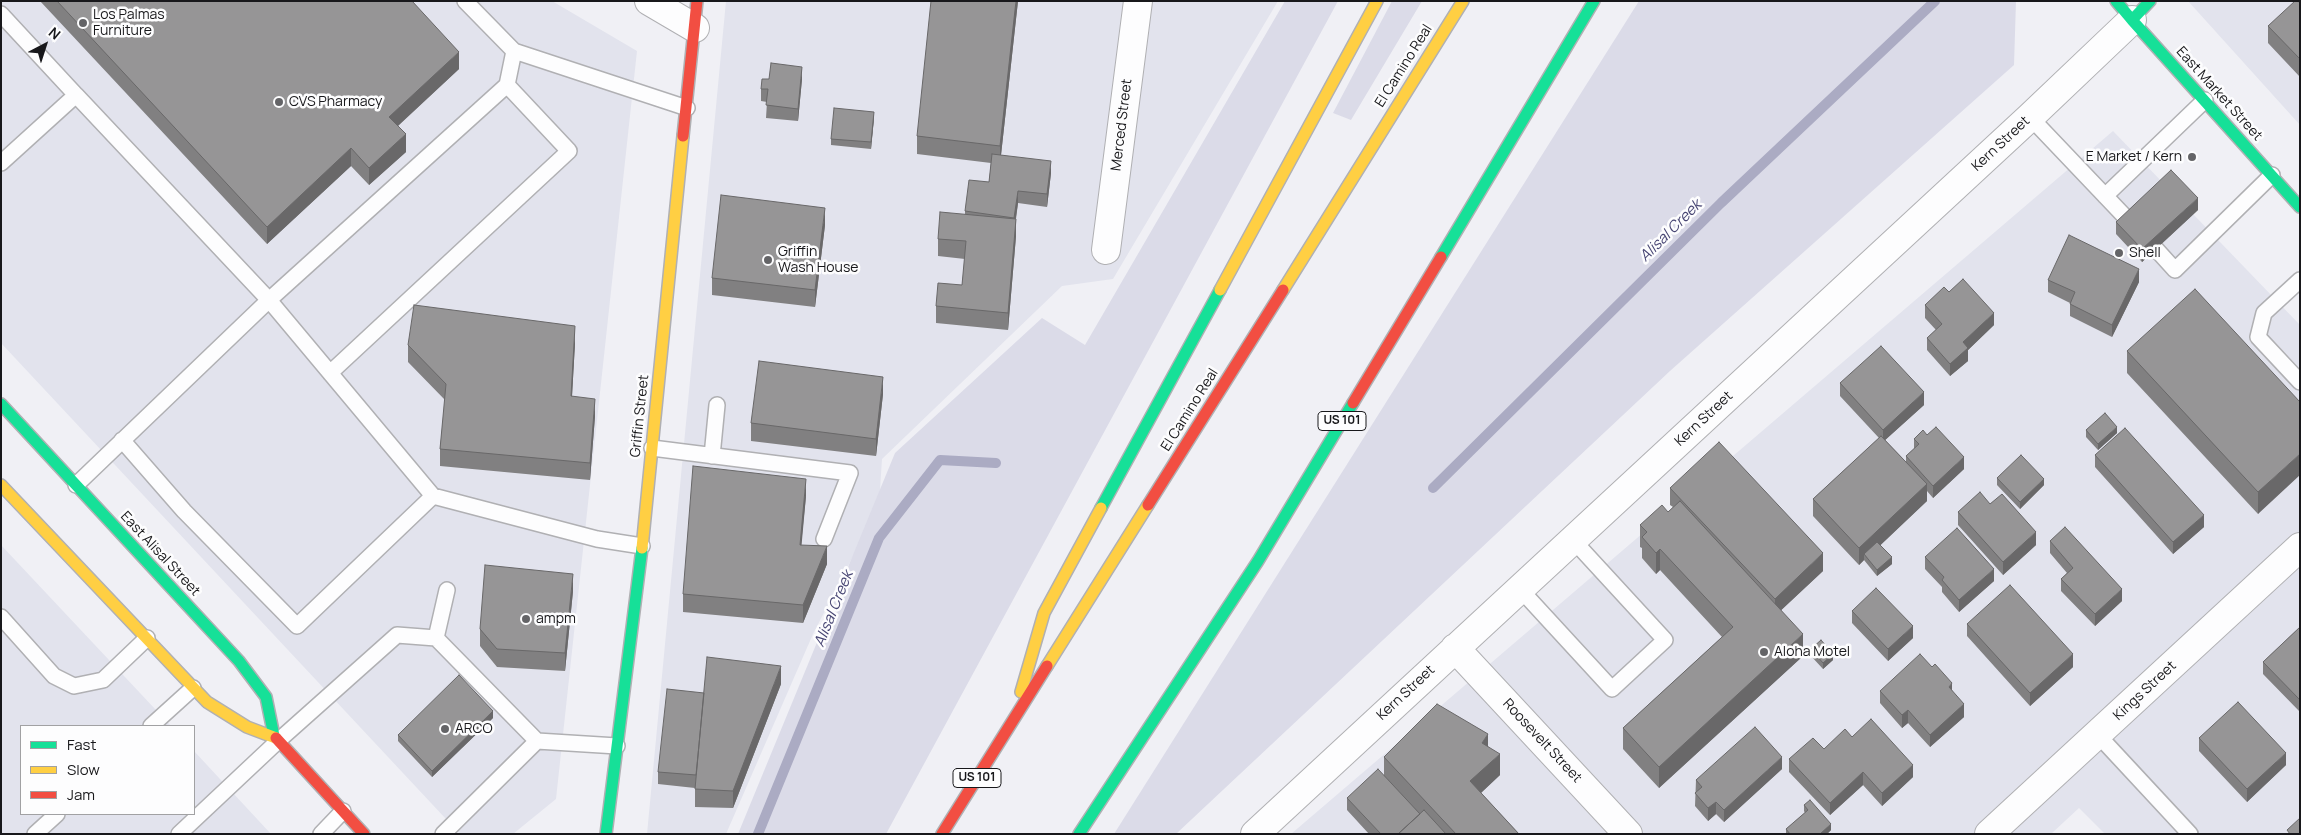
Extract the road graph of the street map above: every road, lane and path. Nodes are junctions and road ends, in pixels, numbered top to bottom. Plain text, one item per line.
1 (464, 1) edge
2 (649, 1) edge
3 (698, 1) edge
4 (1138, 1) edge
5 (1377, 1) edge
6 (1463, 1) edge
7 (1594, 1) edge
8 (2133, 7) edge
9 (1, 14) edge
10 (695, 28) junction
11 (514, 51) junction
12 (507, 85) junction
13 (76, 95) junction
14 (2205, 100) junction
15 (687, 108) junction
16 (2030, 117) junction
17 (1, 163) edge
18 (2272, 175) junction
19 (2105, 196) junction
20 (2300, 207) edge
21 (2129, 221) edge
22 (2156, 249) edge
23 (1106, 250) dead end
24 (2300, 280) edge
25 (269, 300) junction
26 (330, 373) junction
27 (2300, 382) edge
28 (1, 404) edge
29 (717, 405) dead end
30 (122, 440) junction
31 (652, 448) junction
32 (712, 456) junction
33 (1, 485) edge
34 (76, 485) junction
35 (432, 496) junction
36 (824, 539) dead end
37 (1573, 540) junction
38 (642, 546) junction
39 (2300, 547) edge
40 (1520, 589) junction
41 (447, 590) dead end
42 (1, 617) edge
43 (146, 638) junction
44 (436, 638) junction
45 (1455, 648) junction
46 (193, 688) junction
47 (1013, 723) junction
48 (153, 725) edge
49 (2098, 735) junction
50 (276, 739) junction
51 (537, 741) junction
52 (617, 746) junction
53 (343, 811) junction
54 (56, 815) edge
55 (36, 834) edge
56 (179, 834) edge
57 (321, 834) edge
58 (364, 834) edge
59 (443, 834) edge
60 (606, 834) edge
61 (942, 834) edge
62 (1079, 834) edge
63 (1254, 834) edge
64 (1628, 834) edge
65 (1989, 834) edge
66 (2190, 834) edge

1 - 11 lane
2 - 10 street
3 - 10 main road, Griffin Street
4 - 23 street, Merced Street
5 - 47 main road
6 - 47 main road, El Camino Real / US 101
7 - 62 main road, US 101
8 - 14 main road, East Market Street
8 - 16 street, Kern Street
9 - 13 lane
10 - 15 main road, Griffin Street
11 - 12 lane
11 - 15 lane
12 - 25 lane
12 - 26 lane
13 - 17 lane
13 - 25 lane
14 - 18 main road, East Market Street
14 - 19 lane
15 - 31 main road, Griffin Street
16 - 19 lane
16 - 37 street, Kern Street
18 - 20 main road, East Market Street
18 - 22 lane
19 - 21 lane
24 - 27 lane
25 - 26 lane
25 - 30 lane
26 - 35 lane
28 - 34 main road, East Alisal Street
29 - 32 lane
30 - 34 lane
30 - 35 lane
31 - 32 lane
31 - 38 main road, Griffin Street
32 - 36 lane
33 - 43 main road
34 - 50 main road, East Alisal Street
35 - 38 lane
37 - 40 street, Kern Street
37 - 40 lane
38 - 52 main road, Griffin Street
39 - 49 street, Kings Street
40 - 45 street, Kern Street
41 - 44 lane
42 - 43 lane
43 - 46 main road
44 - 50 lane
44 - 51 lane
45 - 63 street, Kern Street
45 - 64 street, Roosevelt Street
46 - 48 lane
46 - 50 main road
47 - 61 main road, El Camino Real / US 101
49 - 65 street, Kings Street
49 - 66 lane
50 - 53 main road
50 - 56 lane
51 - 52 lane
51 - 59 lane
52 - 60 main road, Griffin Street
53 - 57 lane
53 - 58 main road
54 - 55 lane

